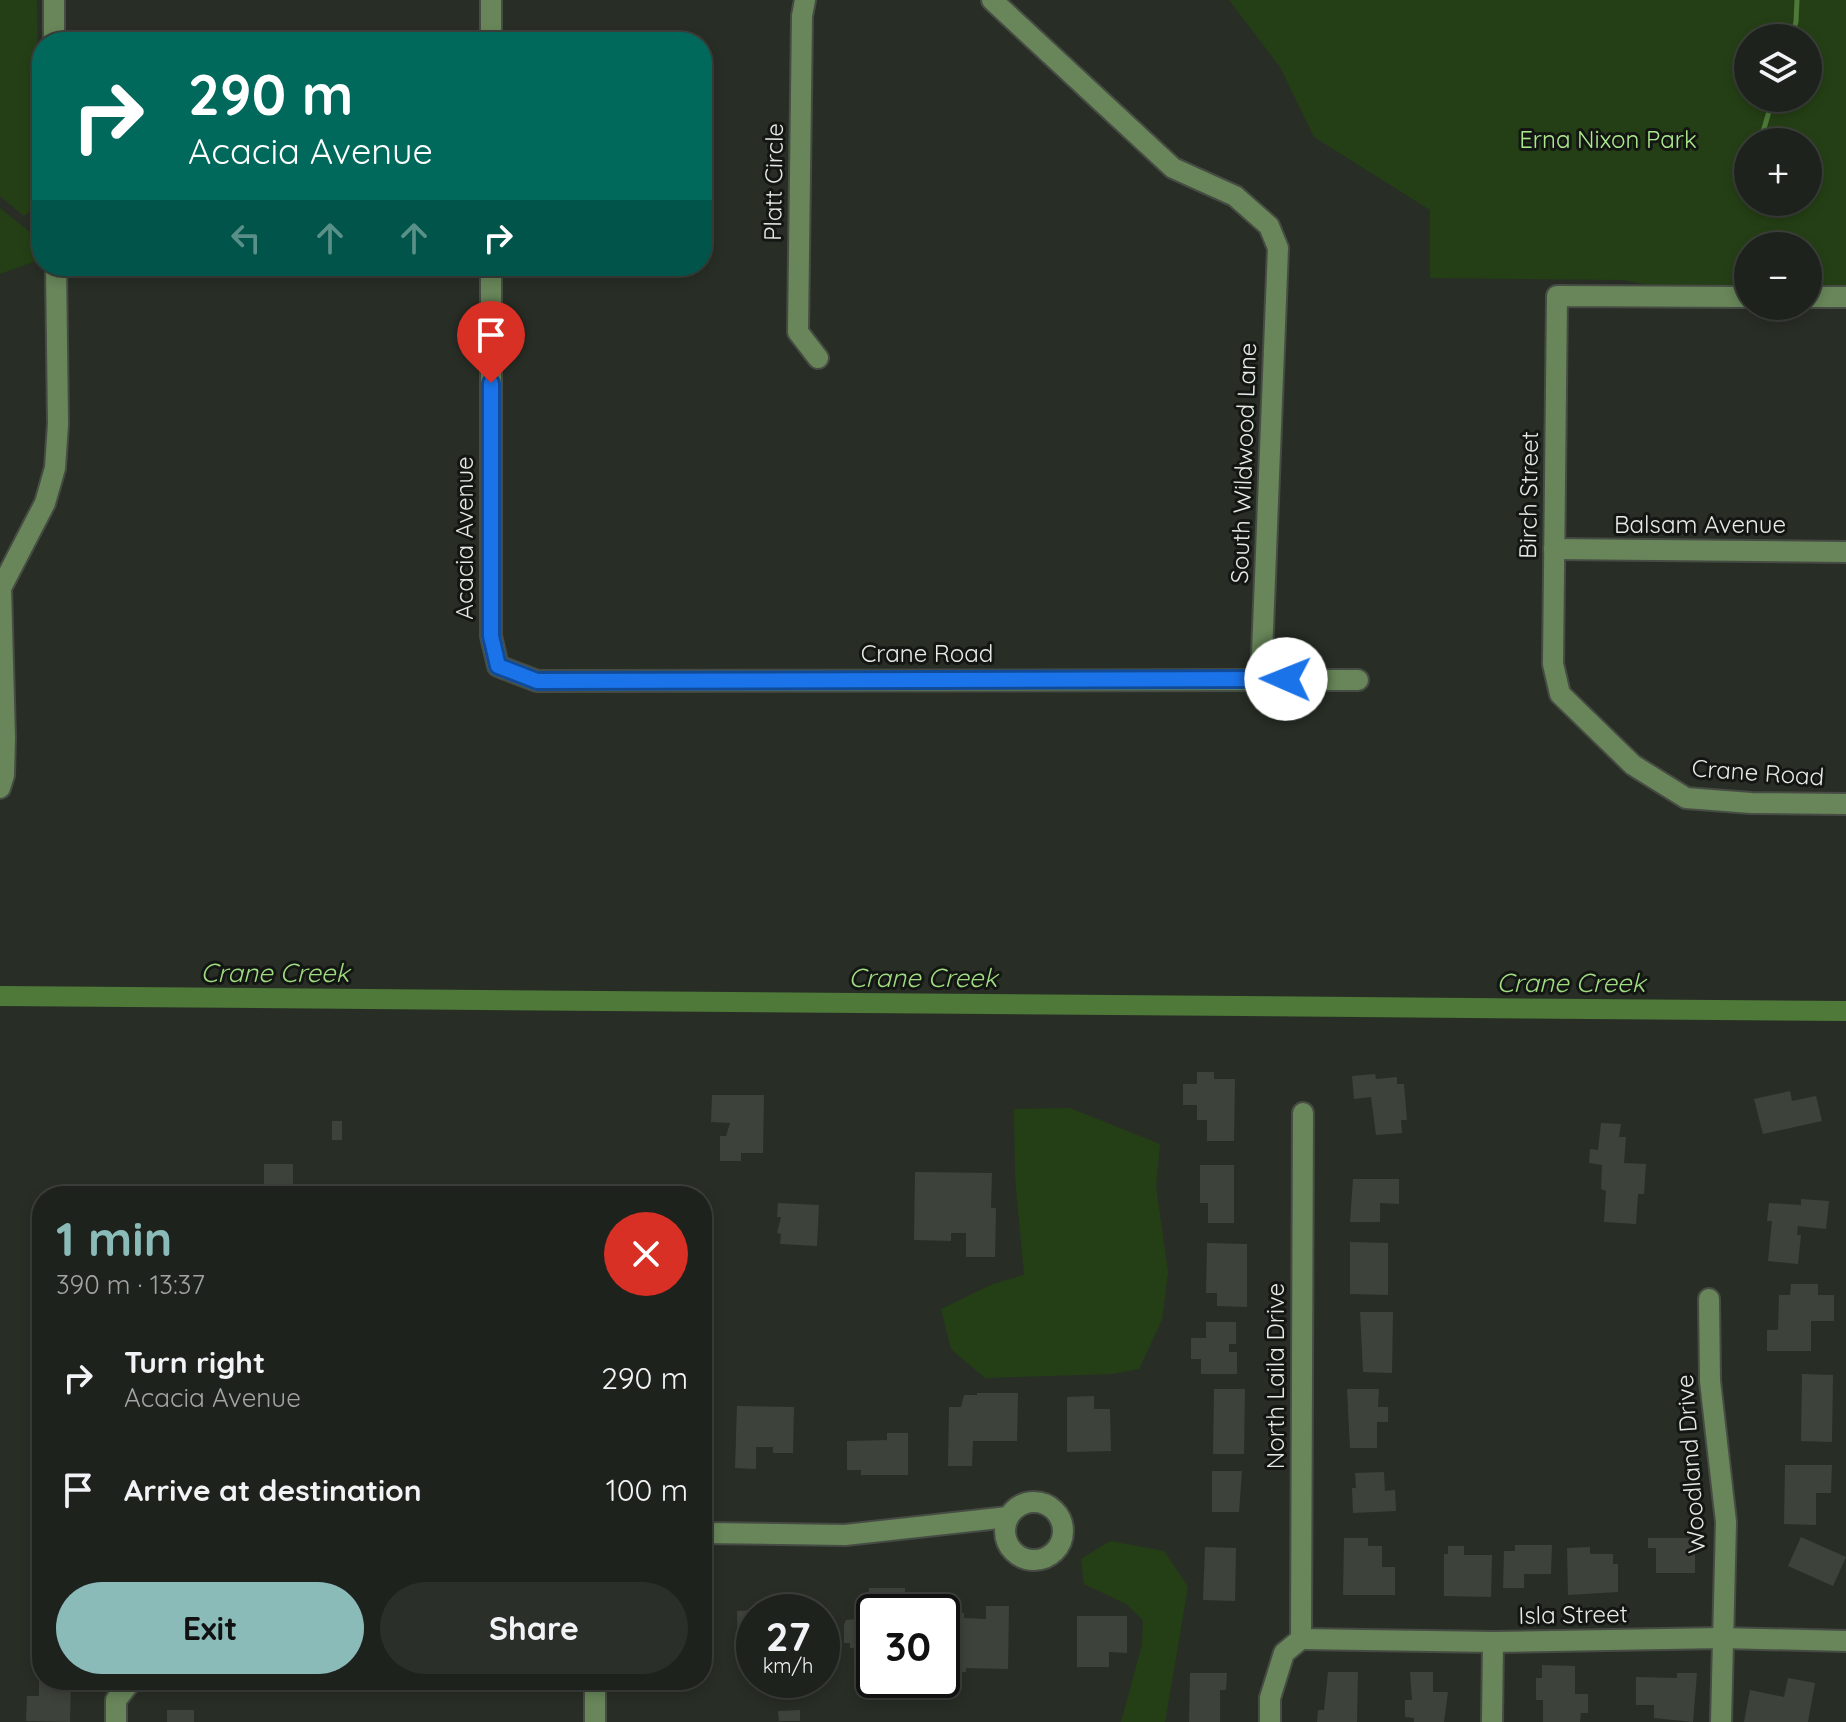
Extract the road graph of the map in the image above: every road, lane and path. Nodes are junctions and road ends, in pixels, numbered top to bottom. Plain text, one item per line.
1 (54, 0) edge
2 (491, 0) edge
3 (805, 0) edge
4 (992, 0) edge
5 (54, 32) edge
6 (491, 32) edge
7 (56, 276) edge
8 (491, 276) edge
9 (1734, 297) edge
10 (1822, 297) edge
11 (1846, 297) edge
12 (818, 358) dead end
13 (1554, 549) junction
14 (1846, 552) edge
15 (0, 589) edge
16 (498, 666) joint
17 (1261, 679) junction
18 (1358, 680) dead end
19 (1560, 694) joint
20 (0, 788) edge
21 (1846, 804) edge
22 (1303, 1113) dead end
23 (1709, 1299) dead end
24 (1008, 1517) dead end
25 (712, 1533) edge
26 (1721, 1638) junction
27 (1301, 1639) junction
28 (1846, 1641) edge
29 (1493, 1642) junction
30 (124, 1690) edge
31 (595, 1690) edge
32 (116, 1722) edge
33 (595, 1722) edge
34 (1270, 1722) edge
35 (1492, 1722) edge
36 (1721, 1722) edge

1 - 5 street
2 - 6 street
3 - 12 street, Platt Circle
4 - 17 street, South Wildwood Lane
7 - 15 street
8 - 16 street, Acacia Avenue
9 - 13 street, Birch Street
10 - 11 street
13 - 14 street, Balsam Avenue
13 - 19 street, Birch Street
15 - 20 street
16 - 17 street, Crane Road
17 - 18 street, Crane Road
19 - 21 street, Crane Road
22 - 27 street, North Laila Drive
23 - 26 street, Woodland Drive
24 - 25 street
26 - 28 street, Isla Street
26 - 29 street, Isla Street
26 - 36 street, Woodland Drive
27 - 29 street, Isla Street
27 - 34 street
29 - 35 street
30 - 32 street
31 - 33 street

